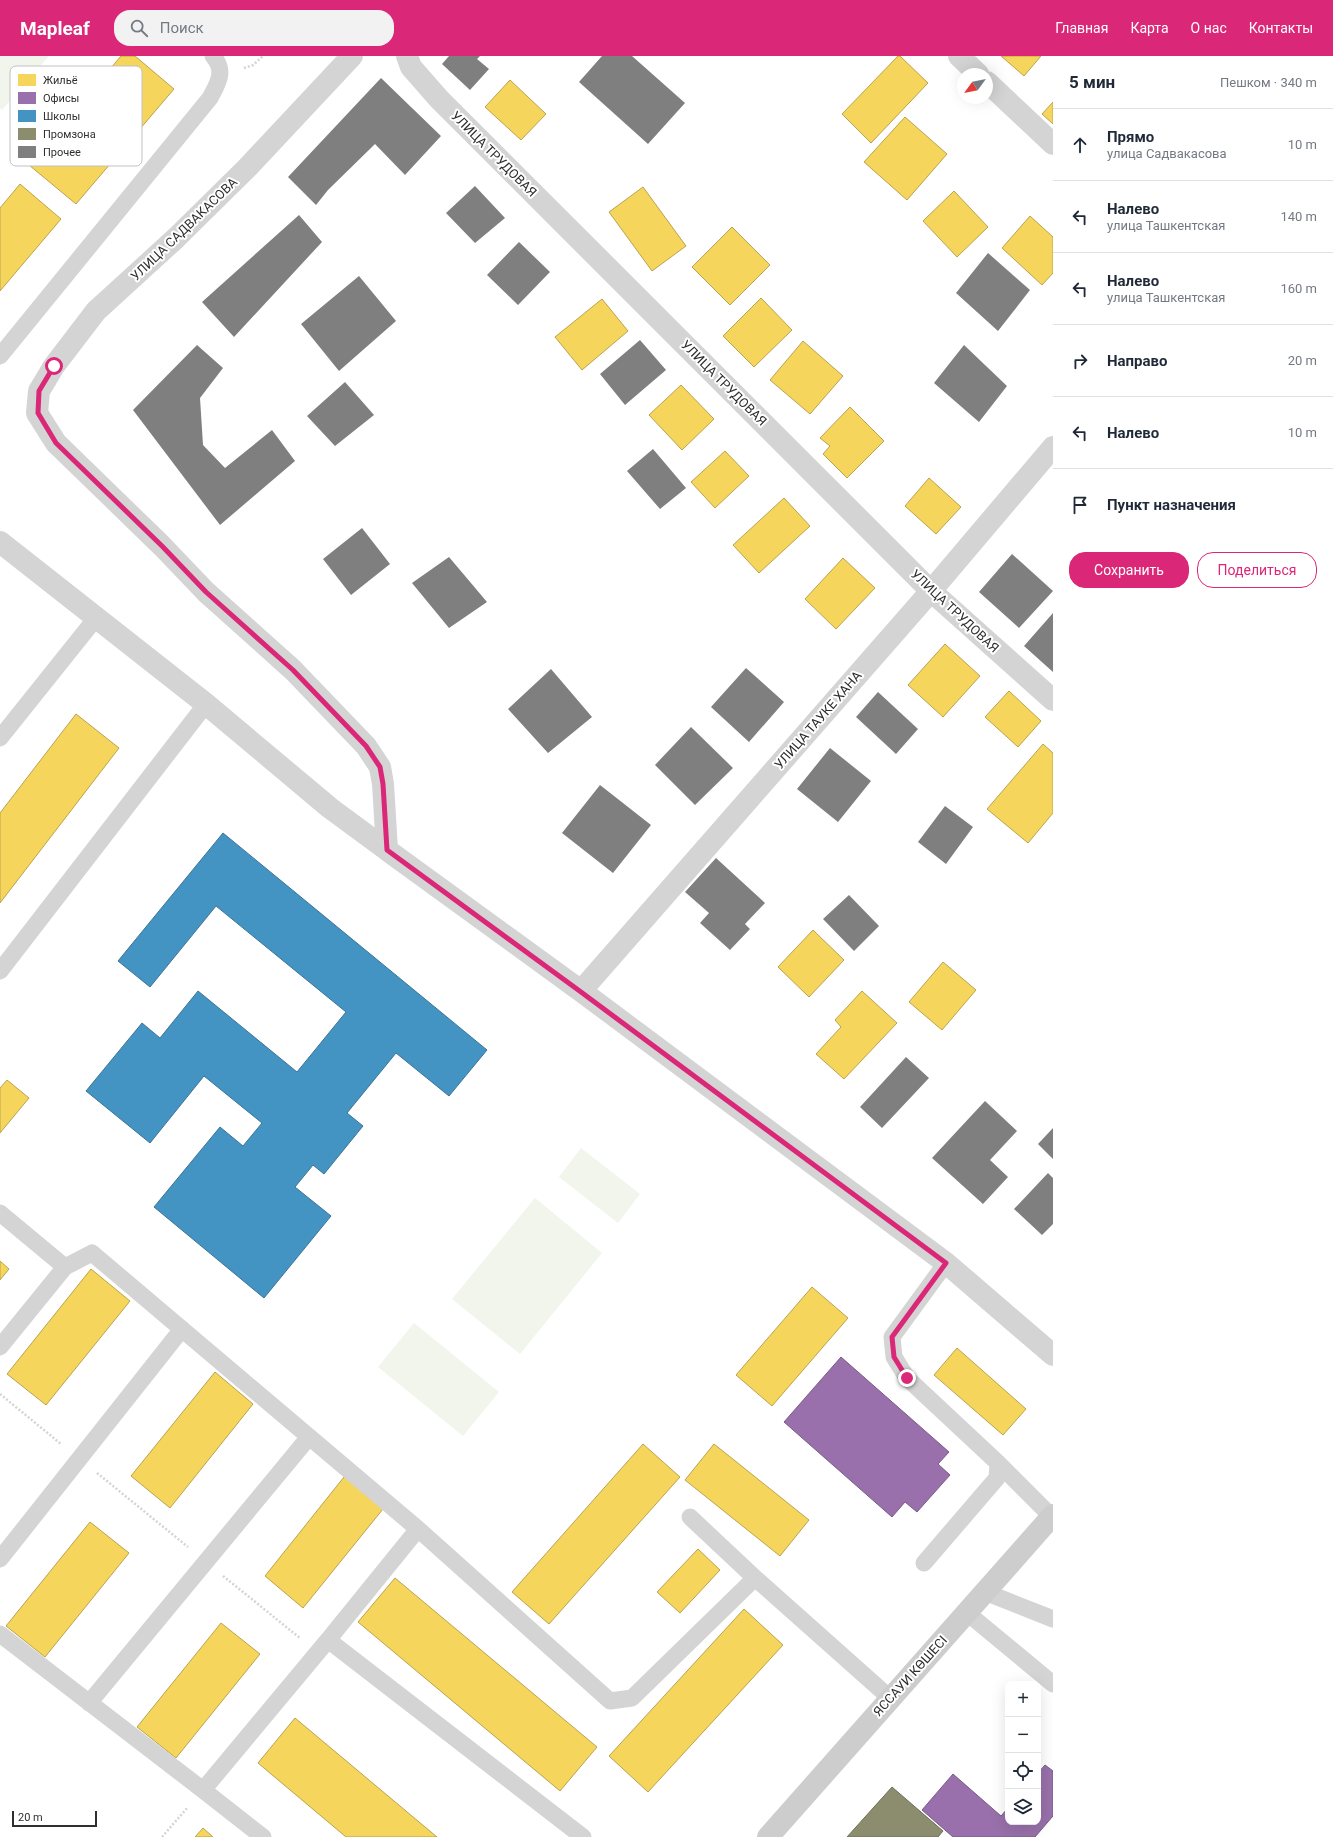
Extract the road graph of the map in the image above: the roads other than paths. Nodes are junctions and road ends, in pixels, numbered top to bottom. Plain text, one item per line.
1 (213, 56) edge
2 (352, 56) edge
3 (407, 56) edge
4 (959, 56) edge
5 (972, 68) edge
6 (993, 88) edge
7 (1053, 144) edge
8 (0, 356) edge
9 (1053, 447) edge
10 (0, 542) edge
11 (931, 591) junction
12 (96, 618) junction
13 (1053, 700) edge
14 (206, 704) junction
15 (0, 738) edge
16 (387, 850) junction
17 (0, 971) edge
18 (581, 992) junction
19 (0, 1213) edge
20 (946, 1263) junction
21 (65, 1267) junction
22 (182, 1329) junction
23 (0, 1348) edge
24 (1053, 1355) edge
25 (309, 1437) junction
26 (998, 1463) junction
27 (1052, 1516) edge
28 (690, 1517) dead end
29 (418, 1529) junction
30 (0, 1560) edge
31 (924, 1563) dead end
32 (754, 1578) junction
33 (985, 1592) junction
34 (966, 1612) junction
35 (1053, 1619) edge
36 (0, 1634) edge
37 (328, 1640) junction
38 (1053, 1684) edge
39 (890, 1698) junction
40 (90, 1702) junction
41 (203, 1790) junction
42 (263, 1837) edge
43 (583, 1837) edge
44 (768, 1837) edge

1 - 8 lane
2 - 16 street, УЛИЦА САДВАКАСОВА
3 - 11 street, УЛИЦА ТРУДОВАЯ
4 - 5 street
6 - 7 street
9 - 11 street, УЛИЦА ТАУКЕ ХАНА
10 - 12 street
11 - 13 street, УЛИЦА ТРУДОВАЯ
11 - 18 street, УЛИЦА ТАУКЕ ХАНА
12 - 14 street
12 - 15 lane
14 - 16 street
14 - 17 lane
16 - 18 street
18 - 20 street
19 - 21 lane
20 - 24 street
20 - 26 lane
21 - 22 lane
21 - 23 lane
22 - 25 lane
22 - 30 lane
25 - 29 lane
25 - 40 lane
26 - 27 lane
26 - 31 lane
27 - 33 main road, ЯССАУИ КӨШЕСІ
28 - 32 lane
29 - 32 lane
29 - 37 lane
32 - 39 lane
33 - 34 main road, ЯССАУИ КӨШЕСІ
33 - 35 lane
34 - 38 lane
34 - 39 main road, ЯССАУИ КӨШЕСІ
36 - 40 lane
37 - 41 lane
37 - 43 lane
39 - 44 main road, ЯССАУИ КӨШЕСІ
40 - 41 lane
41 - 42 lane

